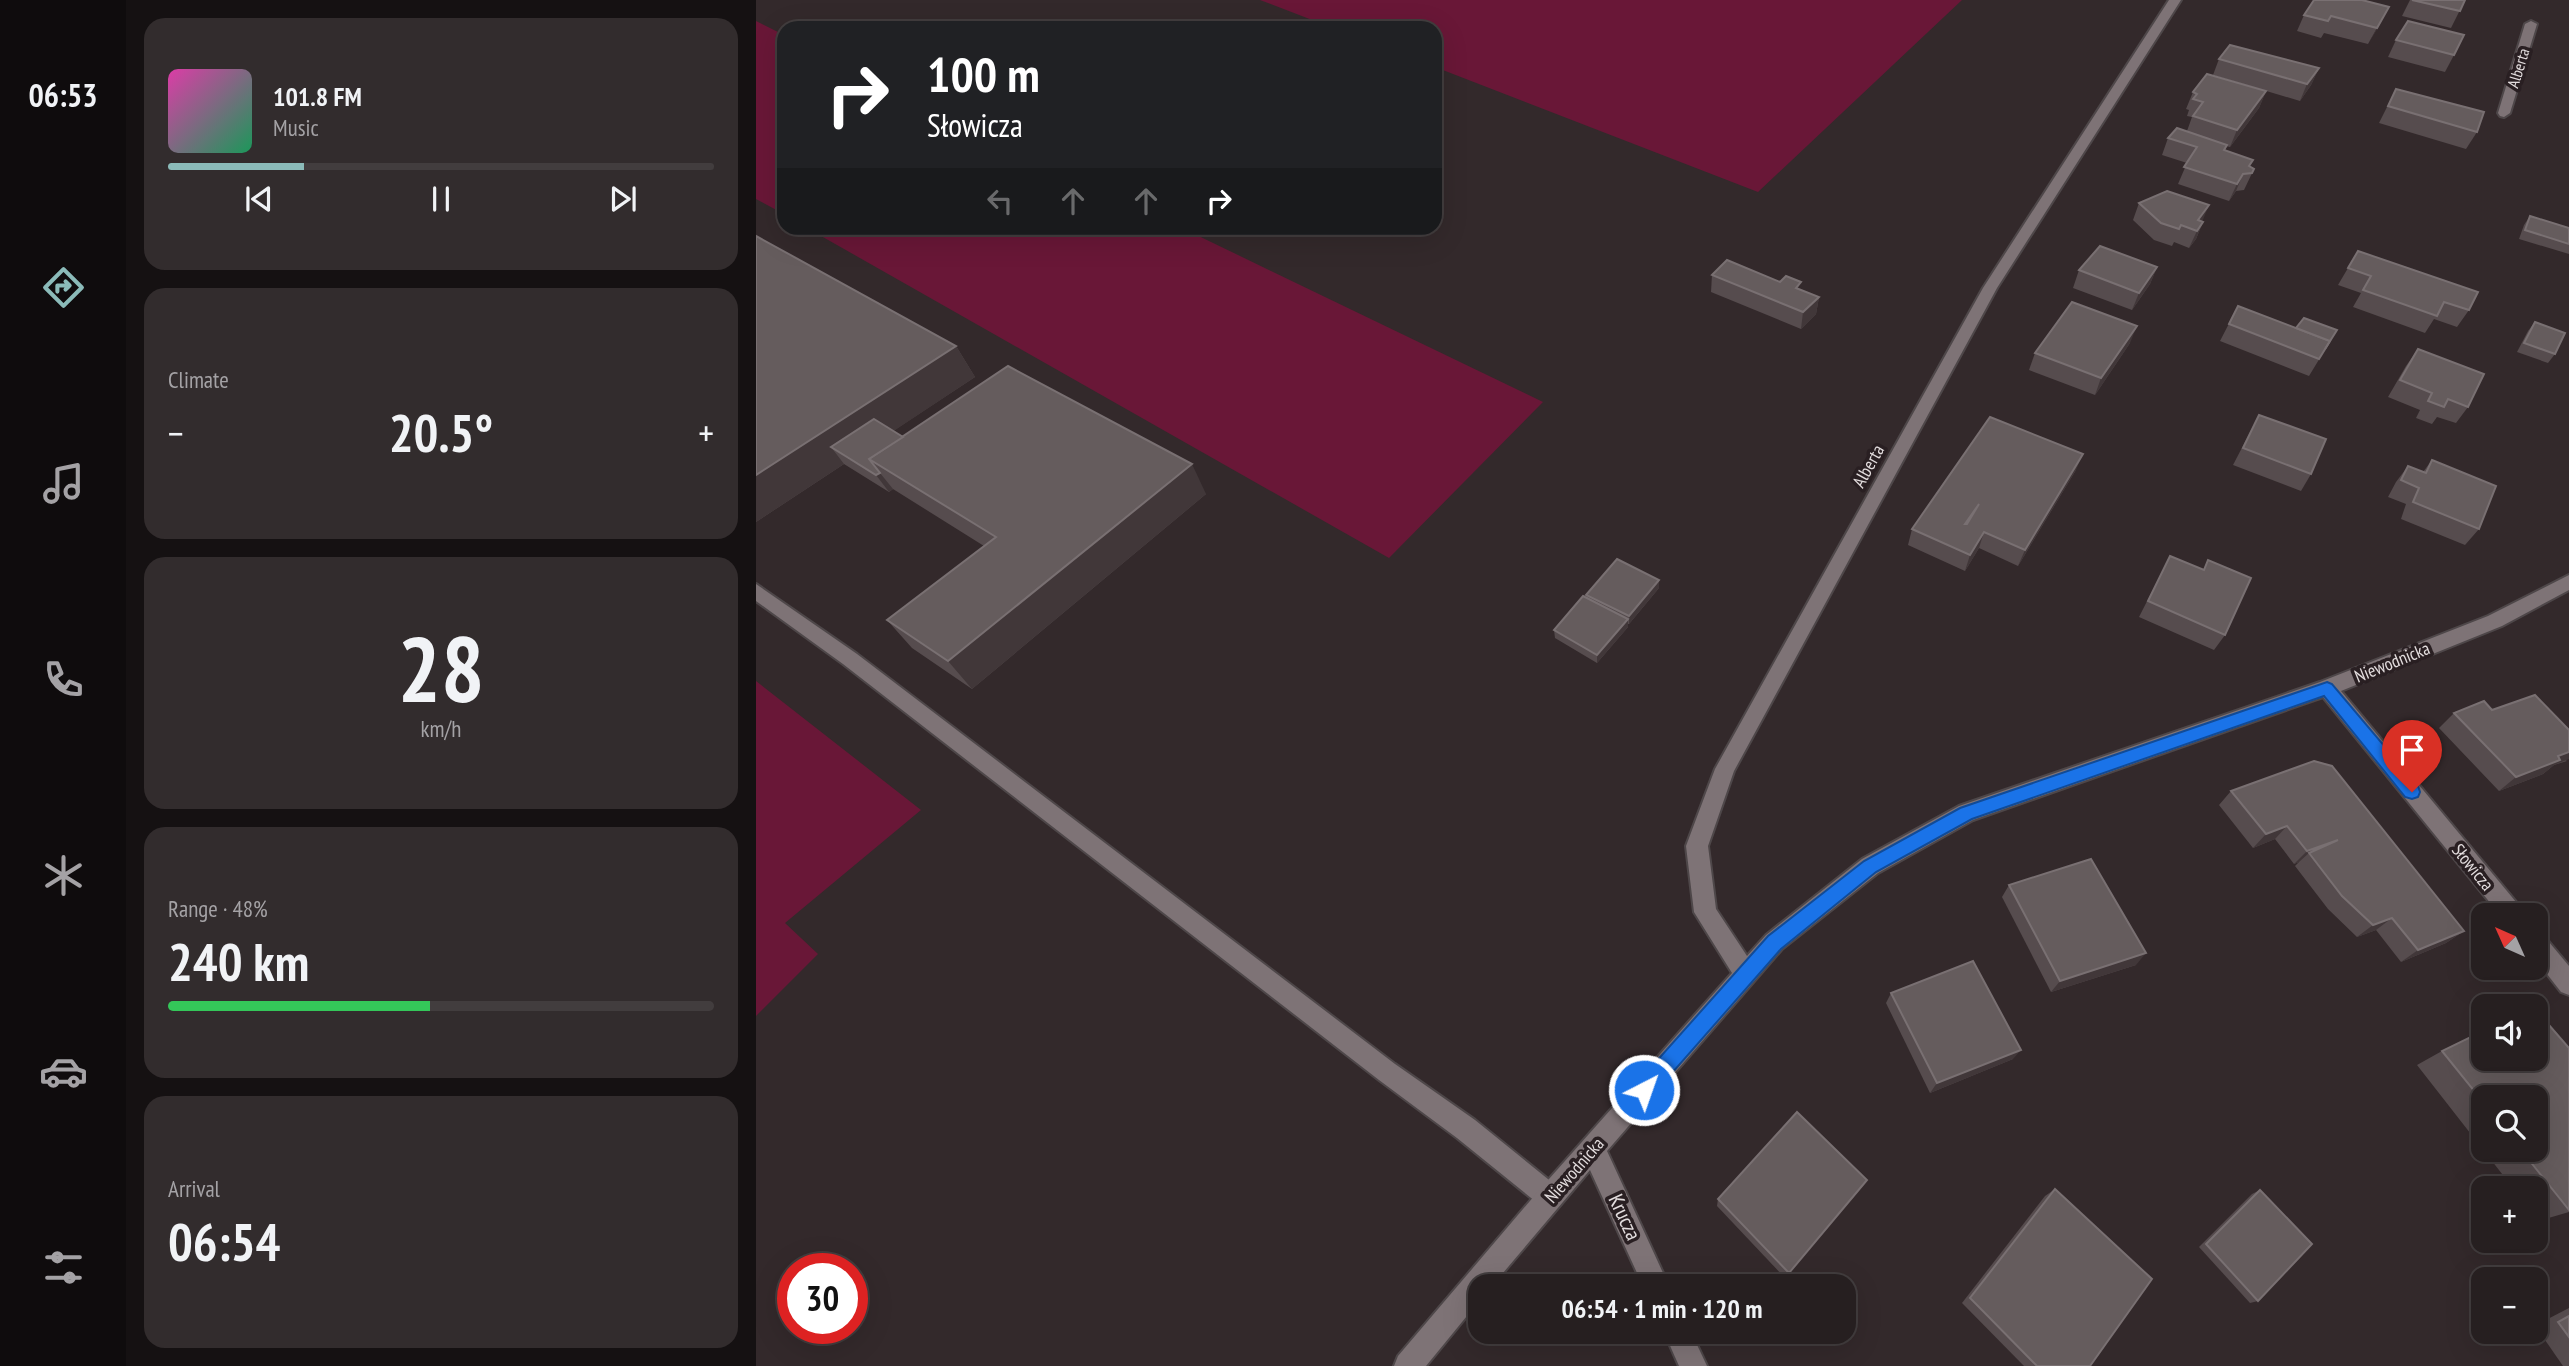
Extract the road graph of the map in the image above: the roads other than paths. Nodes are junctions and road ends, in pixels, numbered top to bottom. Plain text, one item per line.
1 (2175, 0) edge
2 (2531, 24) dead end
3 (2504, 113) dead end
4 (2569, 582) edge
5 (756, 591) edge
6 (2327, 688) junction
7 (2503, 903) edge
8 (2548, 958) edge
9 (1746, 974) junction
10 (2569, 984) edge
11 (1593, 1148) junction
12 (1550, 1197) junction
13 (1651, 1274) edge
14 (1683, 1344) edge
15 (1408, 1366) edge
16 (1693, 1366) edge

1 - 9 street, Alberta
2 - 3 street, Alberta
4 - 6 street, Niewodnicka
5 - 12 street
6 - 7 street, Słowicza
6 - 9 street, Niewodnicka
8 - 10 street
9 - 11 street, Niewodnicka
11 - 12 street, Niewodnicka
11 - 13 street, Krucza
12 - 15 street, Niewodnicka
14 - 16 street

